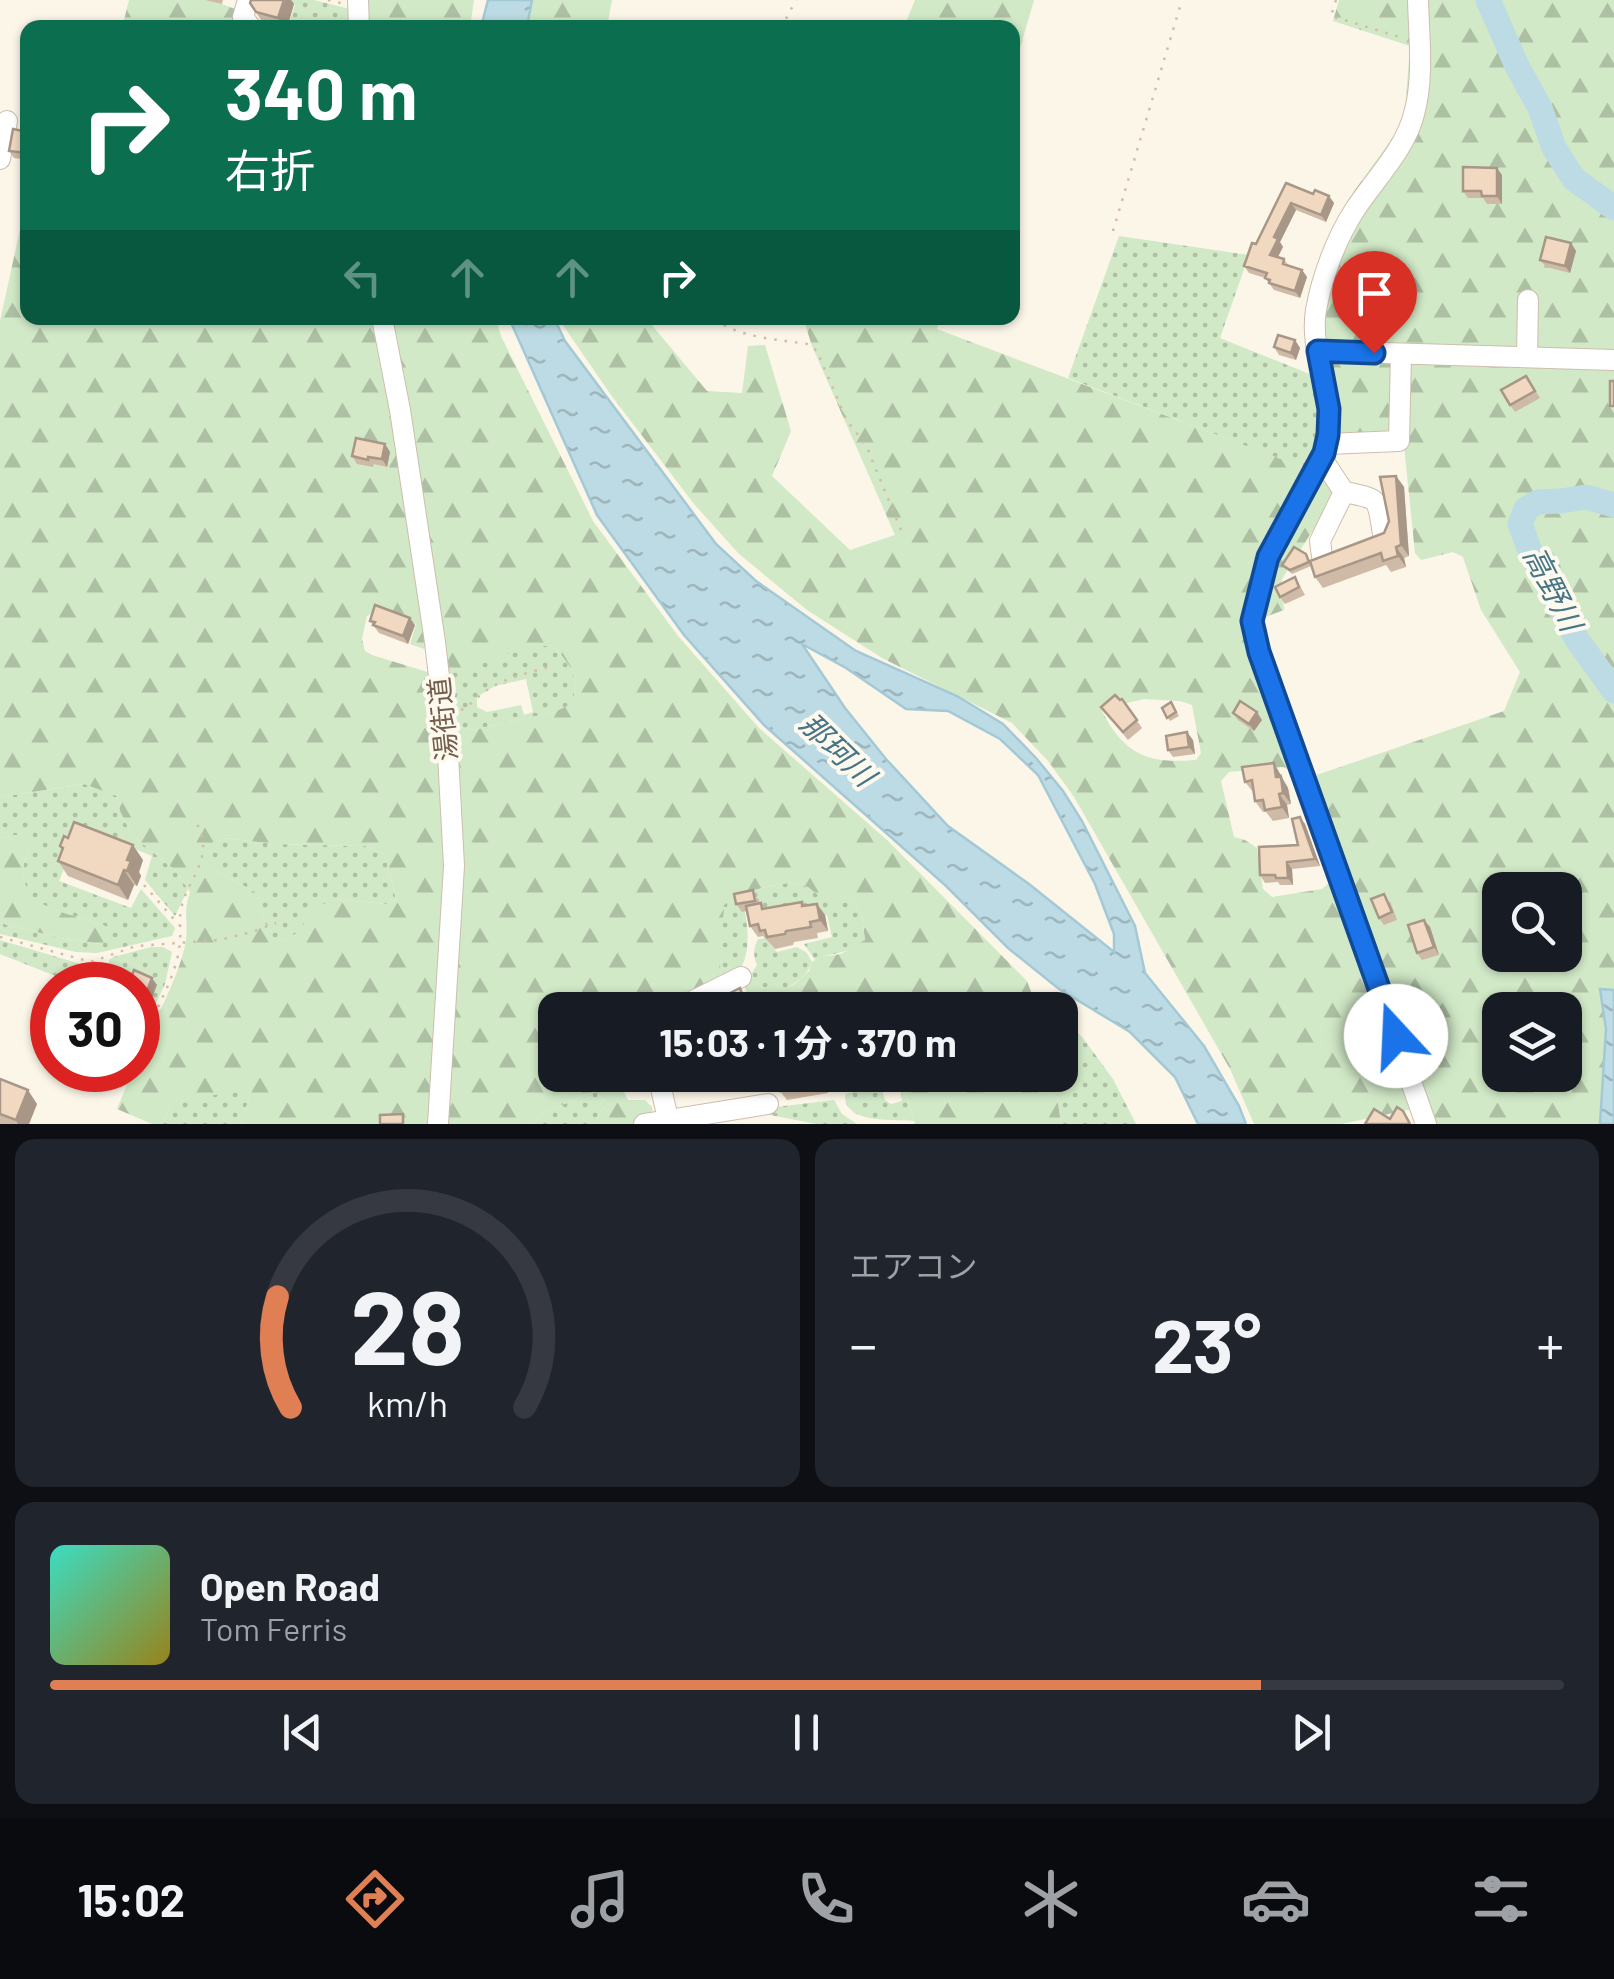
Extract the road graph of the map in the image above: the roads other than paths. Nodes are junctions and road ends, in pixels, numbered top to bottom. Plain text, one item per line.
1 (1418, 0) edge
2 (12, 122) edge
3 (0, 159) edge
4 (1528, 300) dead end
5 (383, 325) edge
6 (1318, 351) junction
7 (1401, 354) junction
8 (1526, 357) junction
9 (1614, 360) edge
10 (1324, 450) junction
11 (1344, 492) junction
12 (1383, 534) edge
13 (1322, 557) edge
14 (741, 977) dead end
15 (711, 992) edge
16 (662, 1092) edge
17 (768, 1104) dead end
18 (668, 1118) junction
19 (438, 1124) edge
20 (644, 1124) edge
21 (1426, 1124) edge

1 - 6 street
2 - 3 street
4 - 8 street
5 - 19 street, 湯街道
6 - 7 street
6 - 10 street
7 - 8 street
7 - 10 street
8 - 9 street
10 - 11 street
10 - 21 street
11 - 12 street
11 - 13 street
14 - 15 street
16 - 18 street
17 - 18 street
18 - 20 street

